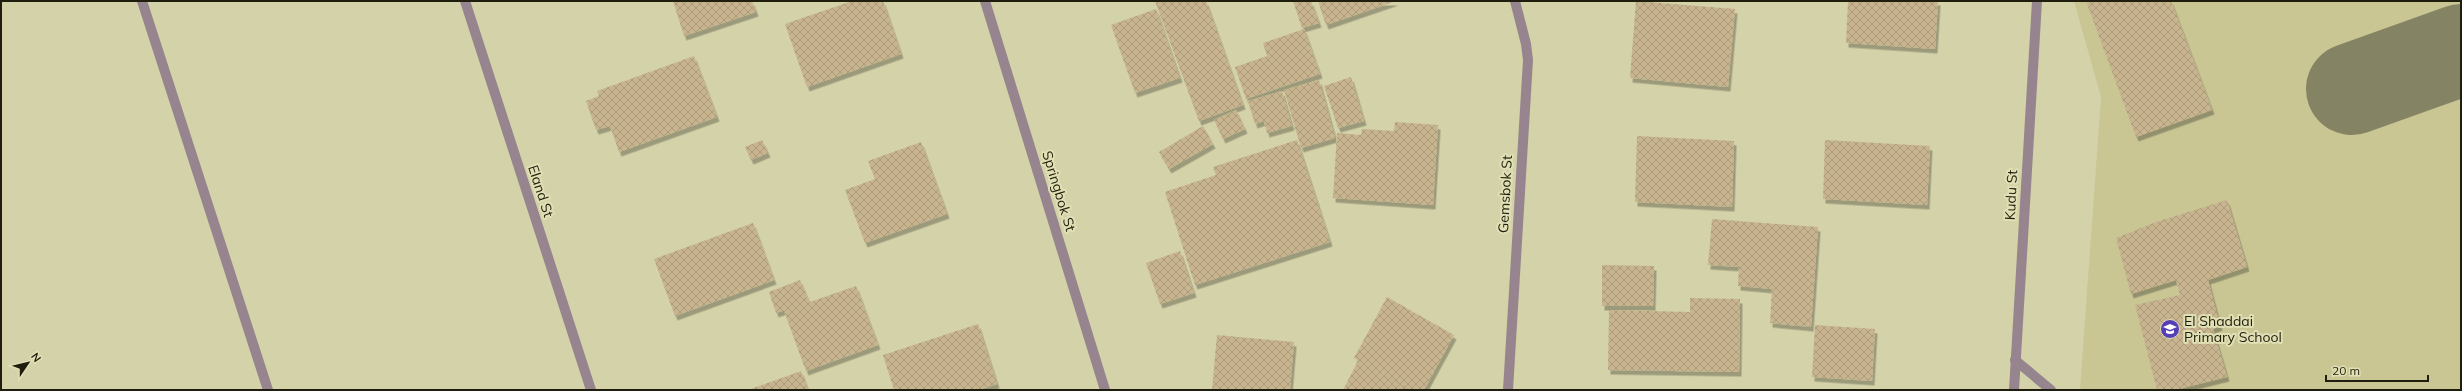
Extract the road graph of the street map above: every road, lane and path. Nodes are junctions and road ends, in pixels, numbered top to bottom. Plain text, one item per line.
1 (142, 1) edge
2 (465, 1) edge
3 (985, 1) edge
4 (1515, 1) edge
5 (2037, 1) edge
6 (2016, 360) junction
7 (268, 390) edge
8 (592, 390) edge
9 (1106, 390) edge
10 (1508, 390) edge
11 (2014, 390) edge
12 (2051, 390) edge

1 - 7 street
2 - 8 street, Eland St
3 - 9 street, Springbok St
4 - 10 street, Gemsbok St
5 - 6 street, Kudu St
6 - 11 street, Kudu St
6 - 12 street

